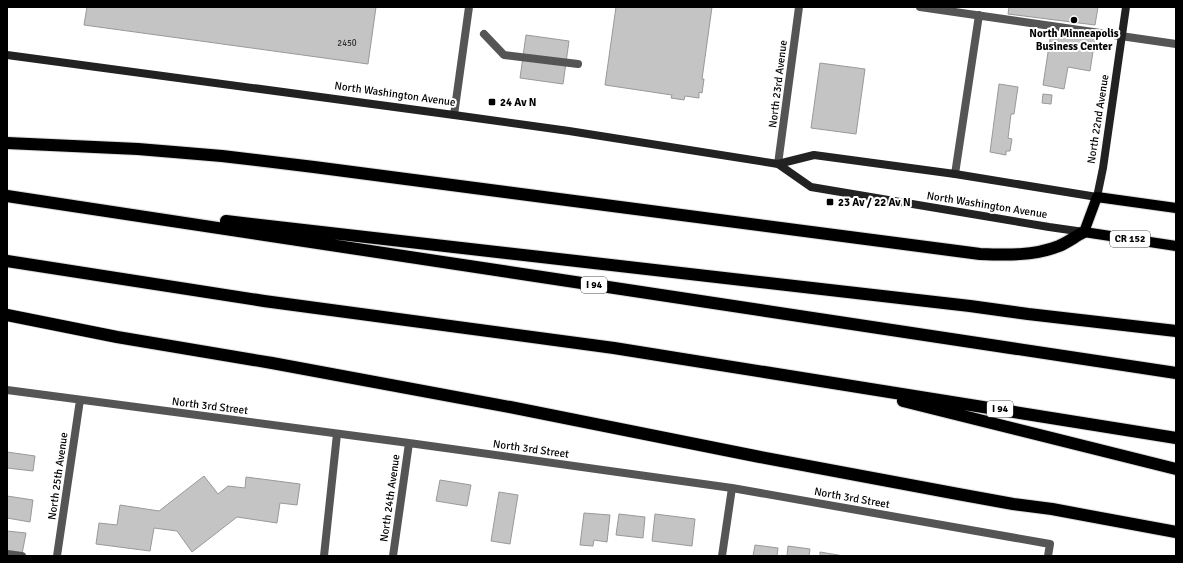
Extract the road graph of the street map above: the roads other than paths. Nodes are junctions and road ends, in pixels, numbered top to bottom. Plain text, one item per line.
1 (469, 7) edge
2 (799, 7) edge
3 (920, 7) edge
4 (1126, 7) edge
5 (978, 15) junction
6 (484, 34) dead end
7 (1122, 36) junction
8 (1176, 44) edge
9 (7, 55) edge
10 (578, 64) dead end
11 (454, 115) junction
12 (7, 143) edge
13 (778, 164) junction
14 (955, 174) junction
15 (10, 197) edge
16 (1097, 197) junction
17 (1176, 208) edge
18 (1084, 232) junction
19 (1176, 246) edge
20 (7, 260) edge
21 (7, 315) edge
22 (1176, 331) edge
23 (1176, 373) edge
24 (824, 382) junction
25 (7, 390) edge
26 (80, 400) junction
27 (337, 434) junction
28 (1176, 438) edge
29 (409, 443) junction
30 (1176, 469) edge
31 (732, 488) junction
32 (1176, 532) edge
33 (7, 554) edge
34 (22, 556) edge
35 (57, 556) edge
36 (324, 556) edge
37 (393, 556) edge
38 (722, 556) edge
39 (1048, 556) edge

1 - 11 street
2 - 13 street, North 23rd Avenue
3 - 5 street
4 - 7 street, North 22nd Avenue
5 - 7 street
5 - 14 street
6 - 10 street
7 - 8 street
7 - 16 street, North 22nd Avenue
9 - 11 street, North Washington Avenue / CR 152
11 - 13 street, North Washington Avenue / CR 152
12 - 18 highway
13 - 14 street, North Washington Avenue / CR 152
13 - 18 street, North Washington Avenue / CR 152
14 - 16 street, North Washington Avenue / CR 152
15 - 22 highway
15 - 23 highway, I 94
16 - 17 main road, North Washington Avenue / CR 152
16 - 18 main road, North 22nd Avenue
18 - 19 main road, North Washington Avenue / CR 152
20 - 24 highway, I 94
21 - 32 highway
24 - 28 highway, I 94
24 - 30 highway
25 - 26 street, North 3rd Street
26 - 27 street, North 3rd Street
26 - 35 street, North 25th Avenue
27 - 29 street, North 3rd Street
27 - 36 street
29 - 31 street, North 3rd Street
29 - 37 street, North 24th Avenue
31 - 38 street
31 - 39 street, North 3rd Street
33 - 34 street

